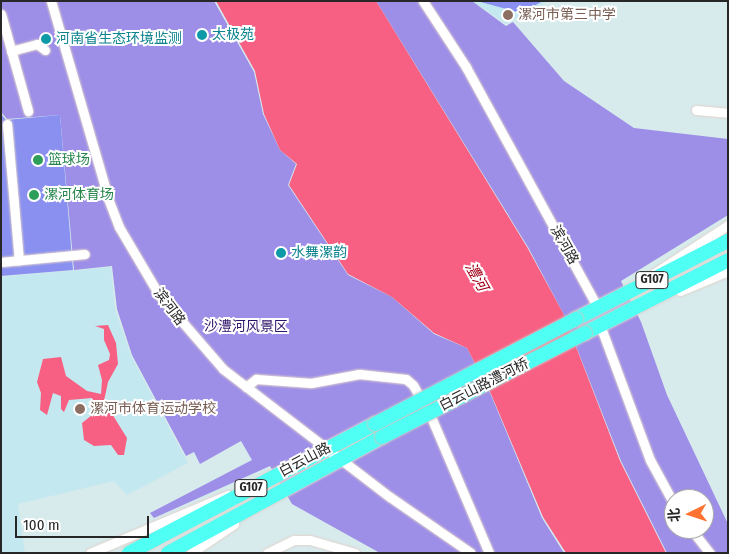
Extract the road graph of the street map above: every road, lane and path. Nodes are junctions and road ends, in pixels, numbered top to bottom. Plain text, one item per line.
1 (51, 1) edge
2 (423, 1) edge
3 (1, 14) edge
4 (44, 50) dead end
5 (11, 51) junction
6 (696, 110) dead end
7 (28, 111) dead end
8 (728, 112) edge
9 (7, 124) dead end
10 (728, 225) edge
11 (728, 241) edge
12 (85, 254) dead end
13 (19, 260) junction
14 (728, 260) edge
15 (1, 262) edge
16 (728, 272) edge
17 (630, 292) junction
18 (642, 304) junction
19 (598, 308) junction
20 (600, 325) junction
21 (246, 387) junction
22 (375, 424) joint
23 (382, 437) joint
24 (328, 448) junction
25 (342, 458) junction
26 (280, 473) junction
27 (292, 485) junction
28 (666, 489) edge
29 (699, 539) edge
30 (90, 553) edge
31 (128, 553) edge
32 (168, 553) edge
33 (191, 553) edge
34 (268, 553) edge
35 (355, 553) edge
36 (471, 553) edge
37 (489, 553) edge
38 (710, 553) edge

1 - 21 street, 滨河路
2 - 19 street, 滨河路
3 - 5 street
4 - 5 street
5 - 7 street
6 - 8 street
9 - 13 street
10 - 17 street
11 - 17 highway, G107
12 - 13 street
13 - 15 street
14 - 18 highway, G107
16 - 18 street
17 - 19 highway, G107
18 - 20 highway, G107
19 - 22 highway, 白云山路澧河桥 / G107, bridge
20 - 23 highway, 白云山路澧河桥 / G107, bridge
20 - 28 street
21 - 24 street, 滨河路
21 - 37 street
22 - 24 highway, 白云山路 / G107
23 - 25 highway, 白云山路 / G107
24 - 25 street, 滨河路
24 - 26 highway, 白云山路 / G107
25 - 27 highway, 白云山路 / G107
25 - 36 street, 滨河路
26 - 30 street
26 - 31 highway, 白云山路 / G107
27 - 32 highway, 白云山路 / G107
27 - 33 street
29 - 38 street
34 - 35 street

